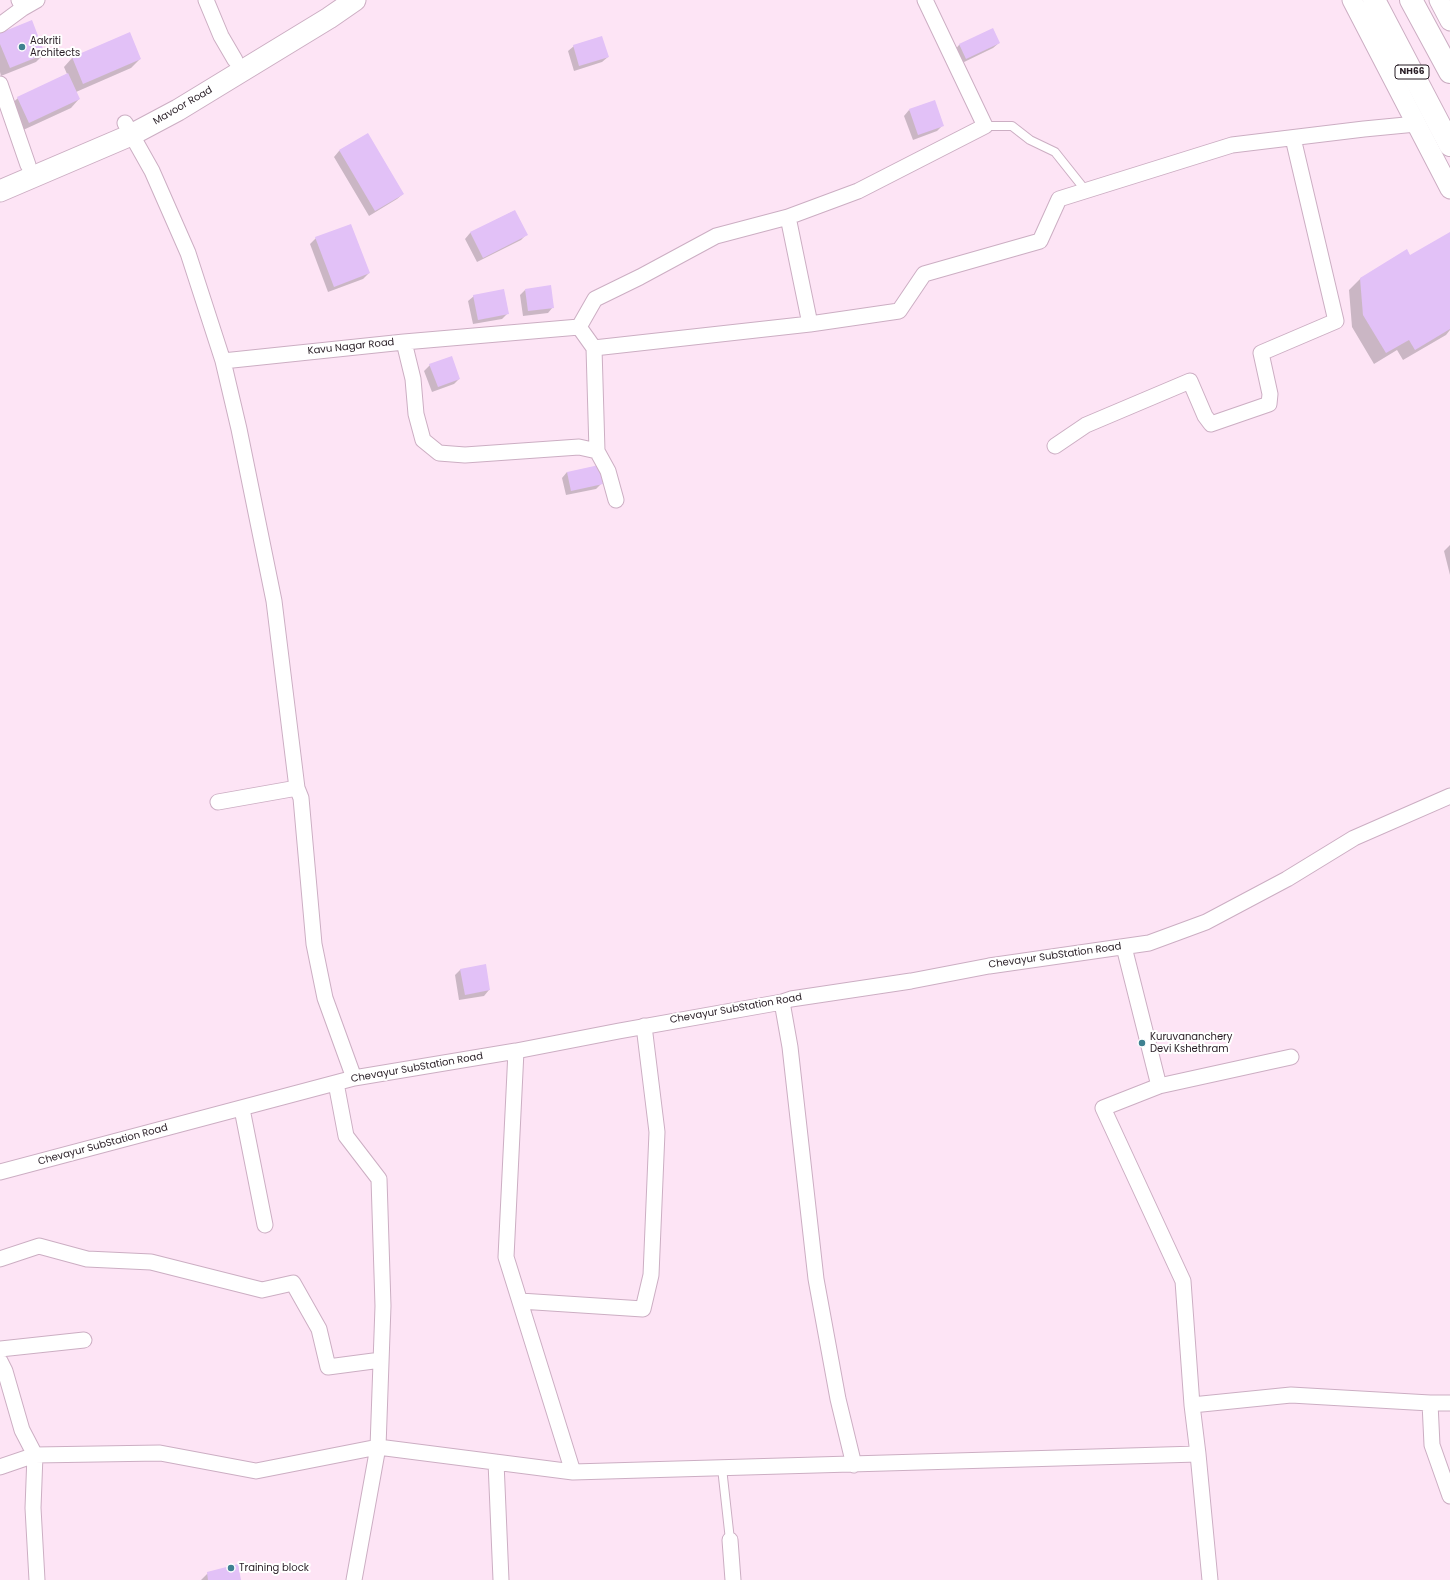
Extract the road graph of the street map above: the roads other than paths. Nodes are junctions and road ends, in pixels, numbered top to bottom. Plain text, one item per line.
1 (37, 0) edge
2 (206, 0) edge
3 (334, 0) edge
4 (355, 0) edge
5 (925, 0) edge
6 (1352, 0) edge
7 (1374, 0) edge
8 (1411, 0) edge
9 (1439, 0) edge
10 (21, 4) edge
11 (1450, 20) edge
12 (0, 26) edge
13 (235, 60) junction
14 (1450, 72) edge
15 (0, 84) edge
16 (1416, 124) junction
17 (985, 126) junction
18 (128, 129) junction
19 (1293, 138) junction
20 (1450, 145) edge
21 (28, 164) junction
22 (0, 177) edge
23 (1450, 189) edge
24 (0, 191) edge
25 (1086, 191) junction
26 (788, 217) junction
27 (810, 324) junction
28 (579, 327) junction
29 (404, 342) junction
30 (594, 348) junction
31 (223, 361) junction
32 (1055, 446) dead end
33 (598, 451) junction
34 (616, 500) dead end
35 (296, 788) junction
36 (1450, 796) edge
37 (218, 802) dead end
38 (1124, 947) junction
39 (782, 1002) junction
40 (644, 1026) junction
41 (516, 1051) junction
42 (1291, 1057) dead end
43 (354, 1078) junction
44 (336, 1083) junction
45 (1158, 1086) junction
46 (242, 1109) junction
47 (0, 1172) edge
48 (265, 1225) dead end
49 (0, 1259) edge
50 (520, 1301) junction
51 (84, 1340) dead end
52 (0, 1349) edge
53 (381, 1360) junction
54 (0, 1361) edge
55 (1430, 1403) junction
56 (1450, 1403) edge
57 (1192, 1405) junction
58 (378, 1447) junction
59 (1198, 1454) junction
60 (35, 1455) junction
61 (496, 1462) junction
62 (854, 1465) junction
63 (0, 1467) edge
64 (722, 1468) junction
65 (573, 1472) junction
66 (1450, 1496) edge
67 (730, 1540) joint
68 (37, 1580) edge
69 (354, 1580) edge
70 (501, 1580) edge
71 (733, 1580) edge
72 (1210, 1580) edge

1 - 10 street
2 - 13 street
3 - 13 main road, Mavoor Road
4 - 18 main road, Mavoor Road
5 - 17 street
6 - 16 street
7 - 20 highway, NH66
8 - 14 highway, NH66
9 - 11 street
10 - 12 street
13 - 18 main road, Mavoor Road
15 - 21 street
16 - 19 street
16 - 23 street
17 - 25 lane
17 - 26 street
18 - 21 main road, Mavoor Road
18 - 24 main road, Mavoor Road
18 - 31 street
19 - 25 street
19 - 32 street
21 - 22 main road, Mavoor Road
25 - 27 street
26 - 27 street
26 - 28 street
27 - 30 street
28 - 29 street
28 - 30 street
29 - 31 street, Kavu Nagar Road
29 - 33 street, Kavu Nagar Road
30 - 33 street
31 - 35 street
33 - 34 street
35 - 37 street
35 - 43 street
36 - 38 street, Chevayur SubStation Road
38 - 39 street, Chevayur SubStation Road
38 - 45 street
39 - 40 street, Chevayur SubStation Road
39 - 62 street
40 - 41 street, Chevayur SubStation Road
40 - 50 street
41 - 43 street, Chevayur SubStation Road
41 - 50 street
42 - 45 street
43 - 44 street, Chevayur SubStation Road
44 - 46 street, Chevayur SubStation Road
44 - 53 street
45 - 57 street
46 - 47 street, Chevayur SubStation Road
46 - 48 street
49 - 53 street
50 - 65 street
51 - 52 street
53 - 58 street
54 - 60 street
55 - 56 street
55 - 57 street
55 - 66 street
57 - 59 street
58 - 60 street
58 - 61 street
58 - 69 street
59 - 62 street
59 - 72 street
60 - 63 street
60 - 68 street
61 - 65 street
61 - 70 street
62 - 64 street
64 - 65 street
64 - 67 lane
67 - 71 street

